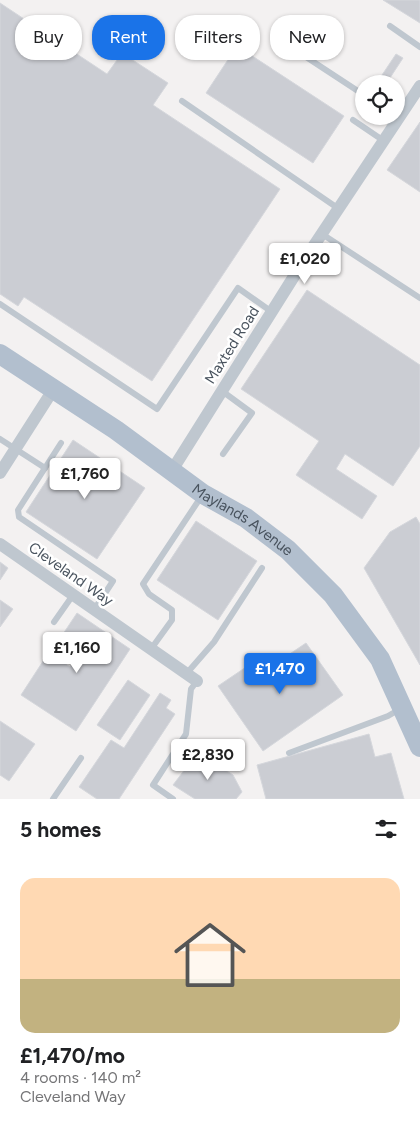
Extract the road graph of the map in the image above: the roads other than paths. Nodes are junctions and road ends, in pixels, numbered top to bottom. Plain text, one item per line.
1 (390, 26) dead end
2 (420, 47) edge
3 (311, 60) edge
4 (420, 86) edge
5 (355, 89) edge
6 (182, 101) dead end
7 (405, 106) edge
8 (353, 120) dead end
9 (392, 125) edge
10 (384, 140) junction
11 (339, 209) junction
12 (322, 234) junction
13 (420, 298) edge
14 (0, 304) edge
15 (272, 312) junction
16 (0, 354) edge
17 (53, 390) junction
18 (222, 391) junction
19 (0, 439) edge
20 (62, 443) dead end
21 (16, 450) junction
22 (223, 454) dead end
23 (45, 468) junction
24 (171, 472) junction
25 (0, 474) edge
26 (203, 494) junction
27 (0, 544) edge
28 (262, 568) dead end
29 (72, 595) junction
30 (94, 610) junction
31 (54, 622) dead end
32 (151, 648) junction
33 (192, 677) junction
34 (404, 707) junction
35 (420, 747) edge
36 (289, 753) dead end
37 (81, 758) dead end
38 (53, 799) edge
39 (173, 799) edge

1 - 2 lane
3 - 5 lane
4 - 7 street, Maxted Road
6 - 11 lane
8 - 10 lane
9 - 10 street, Maxted Road
10 - 11 street, Maxted Road
11 - 12 street, Maxted Road
12 - 13 lane
12 - 15 street, Maxted Road
14 - 15 lane
15 - 18 street, Maxted Road
16 - 17 main road, Maylands Avenue
17 - 21 street
17 - 24 main road, Maylands Avenue
18 - 22 lane
18 - 24 street, Maxted Road
19 - 21 lane
20 - 23 lane
21 - 23 lane
21 - 25 street
23 - 30 lane
24 - 26 main road, Maylands Avenue
26 - 32 lane
26 - 34 main road, Maylands Avenue
27 - 29 street, Cleveland Way
28 - 33 lane
29 - 30 street, Cleveland Way
29 - 31 lane
30 - 32 street, Cleveland Way
32 - 33 street, Cleveland Way
33 - 39 lane
34 - 35 main road, Maylands Avenue
34 - 36 lane
37 - 38 lane

